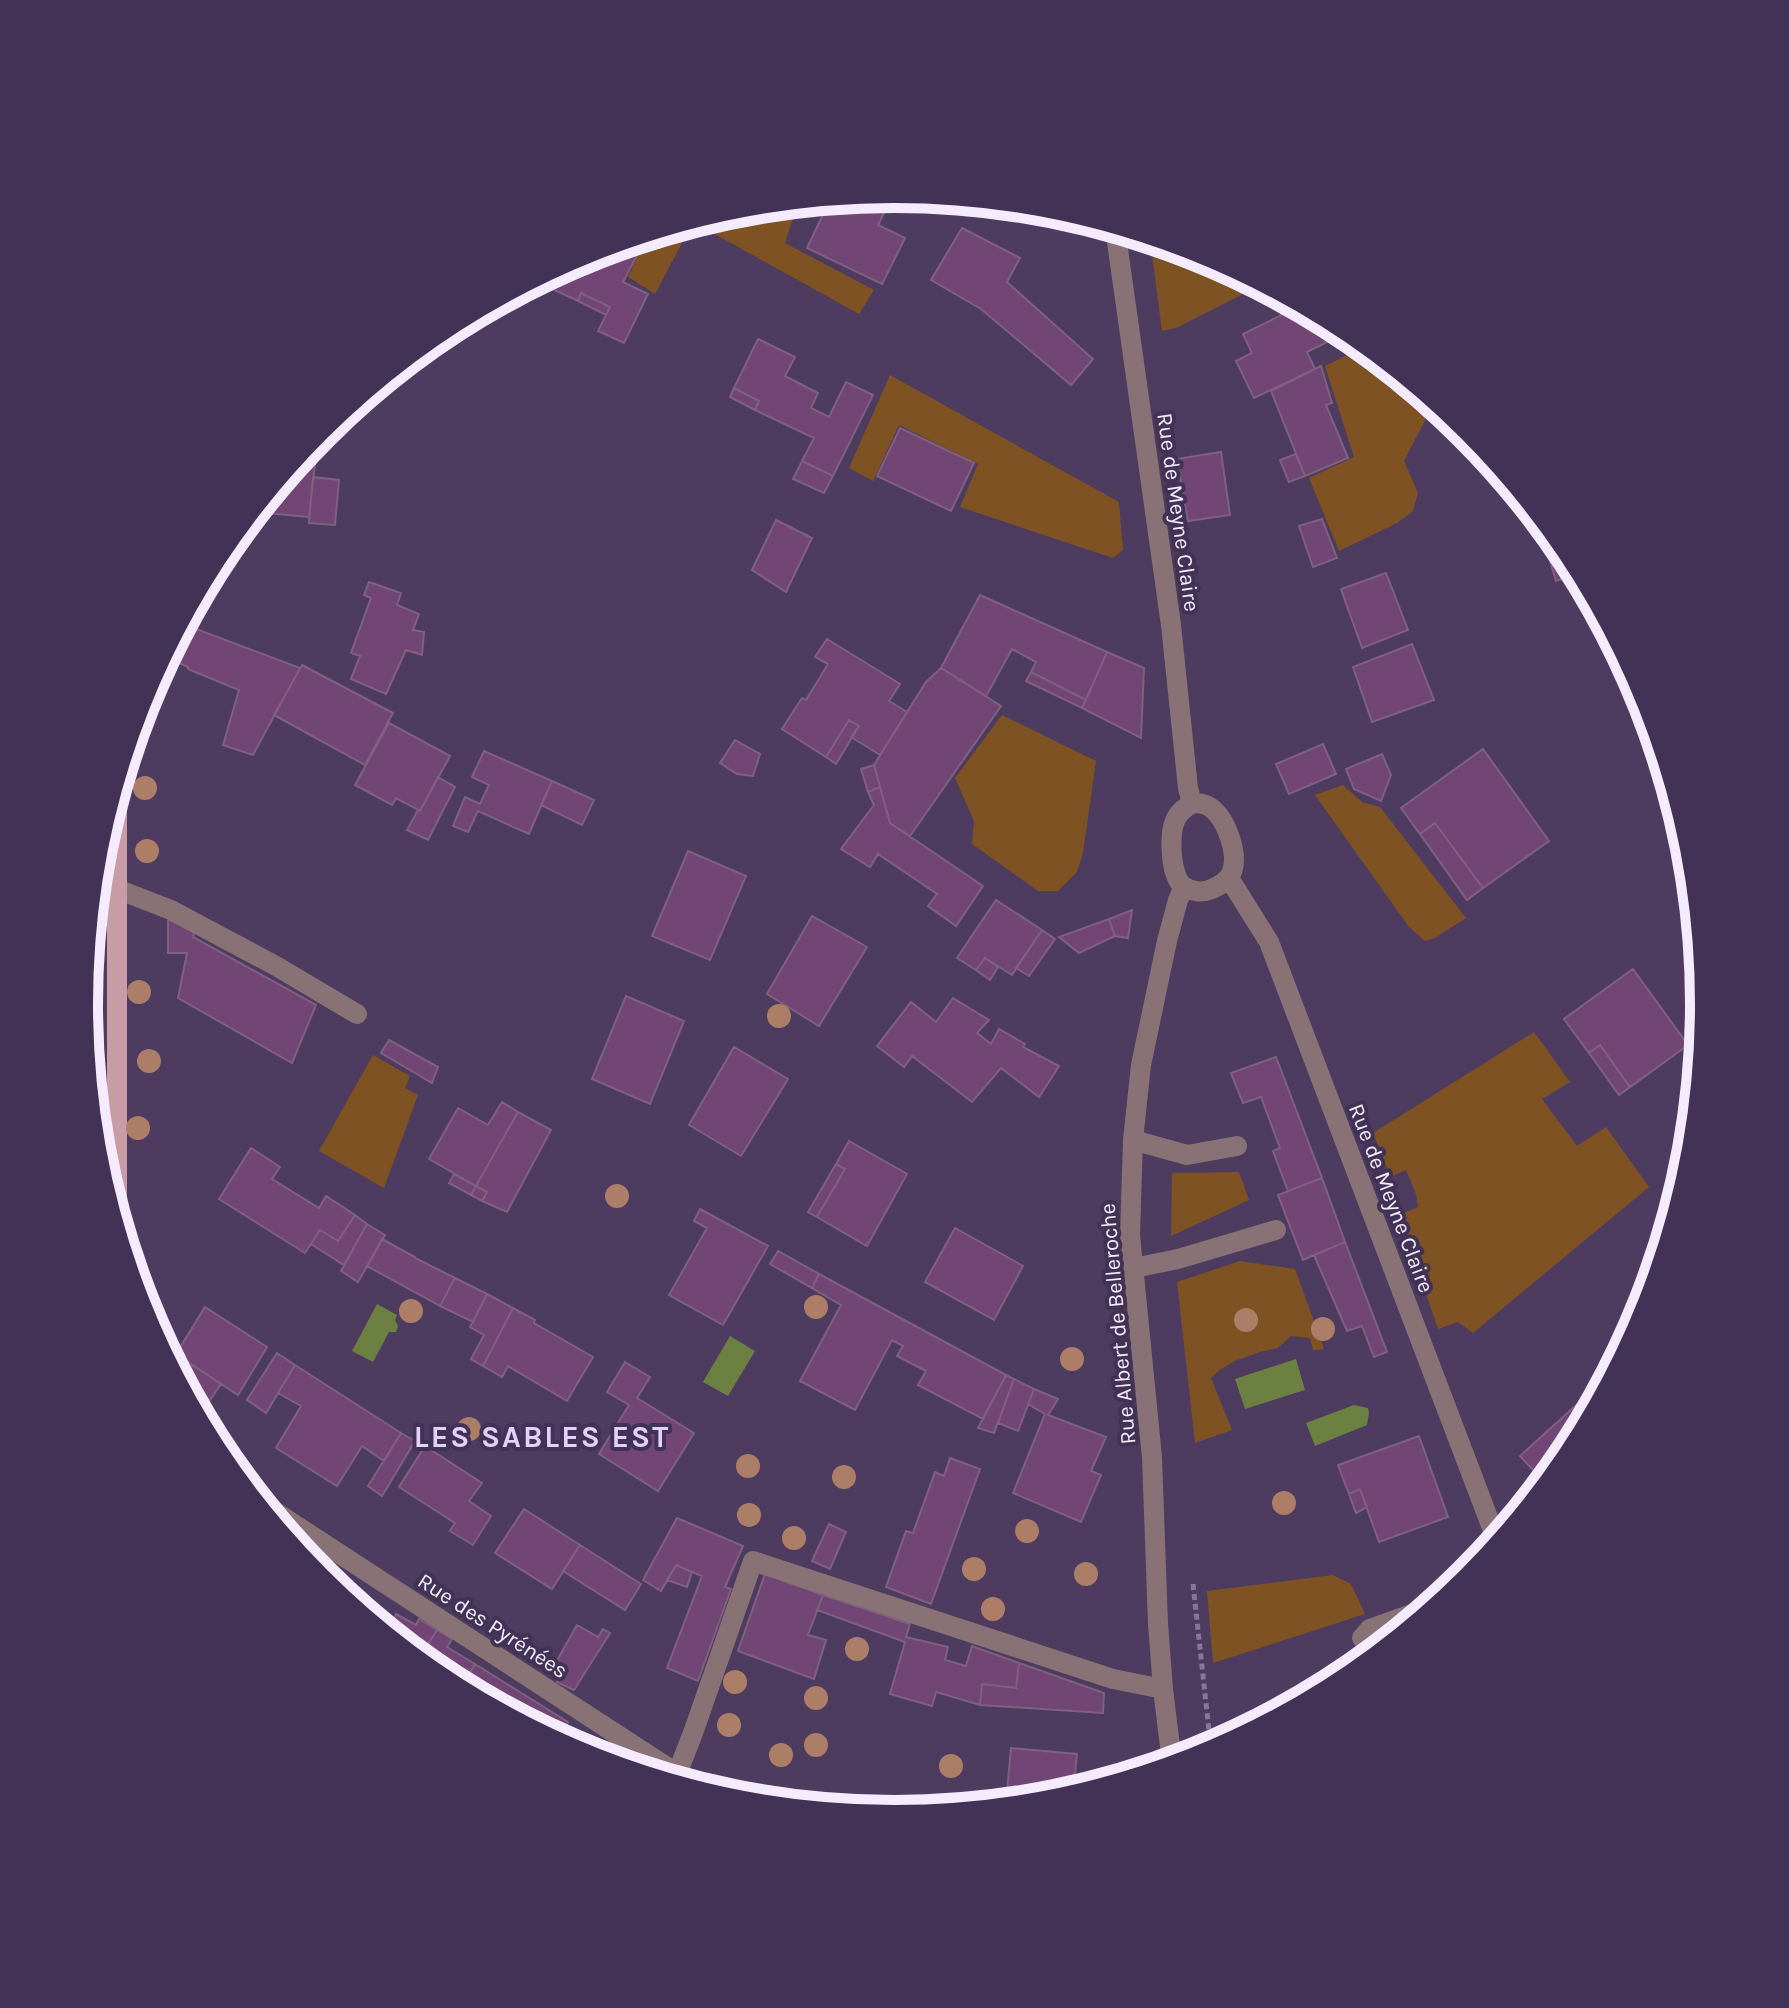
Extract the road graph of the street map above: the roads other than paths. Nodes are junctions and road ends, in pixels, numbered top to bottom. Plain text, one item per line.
1 (1117, 240) edge
2 (1192, 803) junction
3 (117, 832) edge
4 (1229, 878) junction
5 (1184, 887) junction
6 (117, 889) junction
7 (357, 1014) dead end
8 (109, 1131) edge
9 (1133, 1140) junction
10 (1237, 1146) dead end
11 (1276, 1230) dead end
12 (1134, 1268) junction
13 (290, 1521) edge
14 (1493, 1529) edge
15 (1402, 1618) edge
16 (1362, 1638) dead end
17 (1163, 1689) junction
18 (1171, 1751) edge
19 (665, 1766) edge
20 (679, 1770) edge

1 - 2 street, Rue de Meyne Claire
2 - 4 street
2 - 5 street
3 - 6 main road
4 - 5 street
4 - 14 street, Rue de Meyne Claire
5 - 9 street, Rue Albert de Belleroche
6 - 7 street
6 - 8 main road
9 - 10 street
9 - 12 street, Rue Albert de Belleroche
11 - 12 street
12 - 17 street, Rue Albert de Belleroche
13 - 19 street, Rue des Pyrénées
15 - 16 street
17 - 18 street, Rue Albert de Belleroche
17 - 20 street

